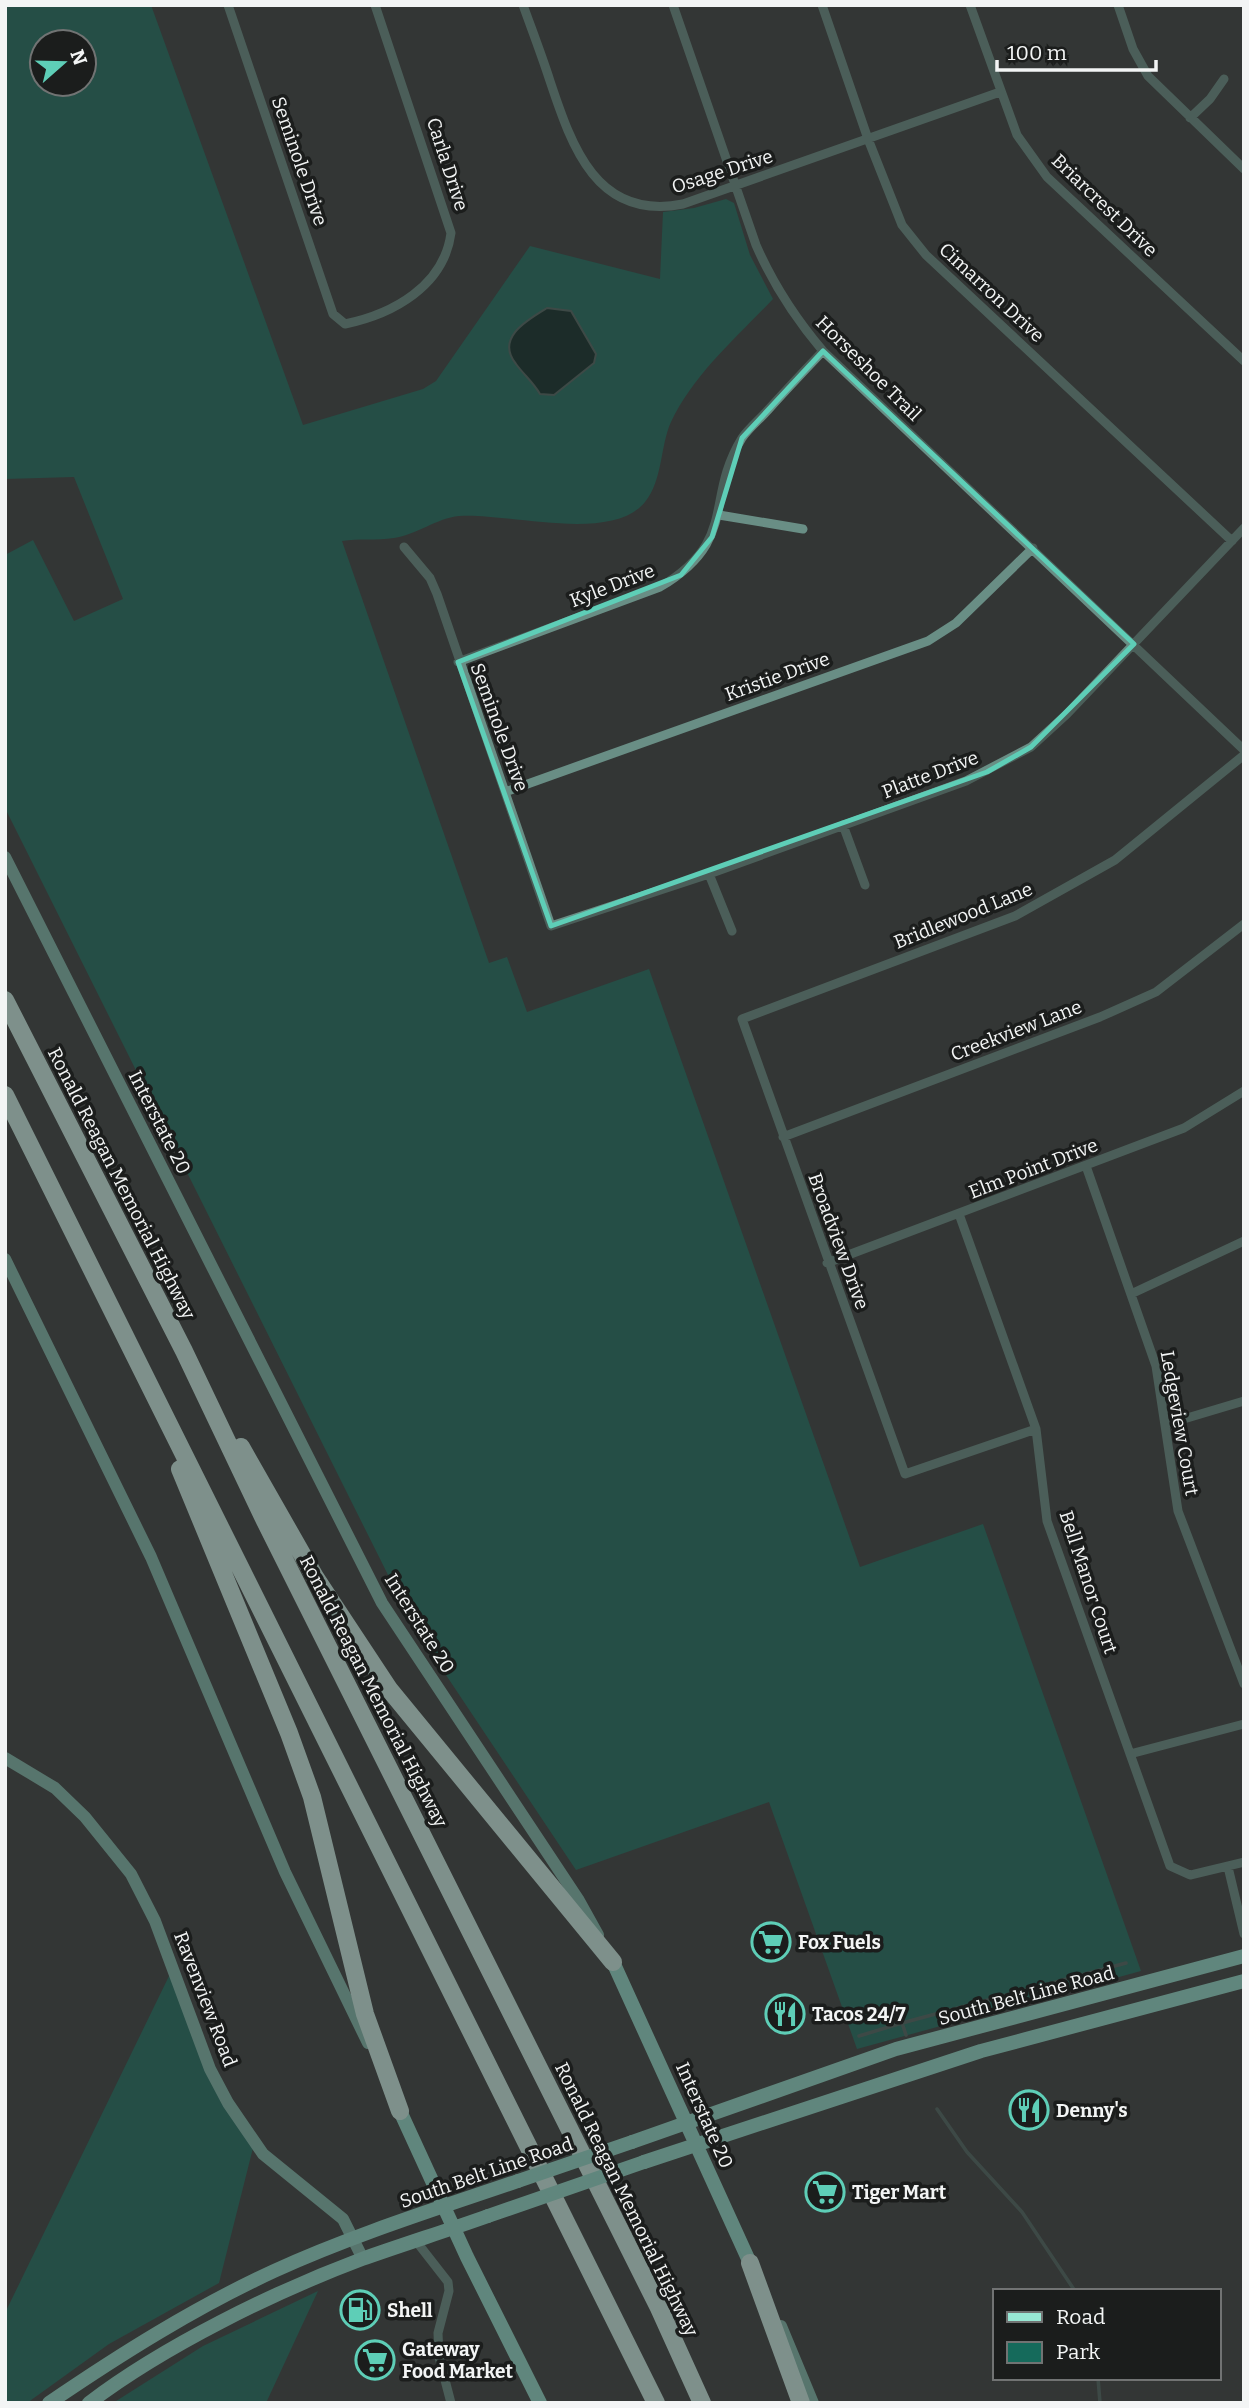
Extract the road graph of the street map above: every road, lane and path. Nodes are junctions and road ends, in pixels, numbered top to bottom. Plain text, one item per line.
1 (228, 5) edge
2 (375, 5) edge
3 (523, 5) edge
4 (673, 5) edge
5 (822, 5) edge
6 (970, 5) edge
7 (1118, 5) edge
8 (1224, 79) dead end
9 (1000, 92) junction
10 (1190, 118) junction
11 (868, 139) junction
12 (1244, 169) edge
13 (735, 186) junction
14 (345, 324) joint
15 (823, 351) junction
16 (1244, 360) edge
17 (719, 515) junction
18 (1244, 528) edge
19 (803, 530) dead end
20 (1232, 541) junction
21 (404, 547) dead end
22 (1033, 548) junction
23 (1134, 644) junction
24 (458, 662) junction
25 (1244, 752) edge
26 (505, 792) junction
27 (843, 825) junction
28 (5, 857) edge
29 (709, 874) junction
30 (865, 885) dead end
31 (1244, 924) edge
32 (551, 926) joint
33 (732, 931) dead end
34 (5, 1000) edge
35 (742, 1019) joint
36 (1244, 1091) edge
37 (5, 1095) edge
38 (783, 1137) junction
39 (1086, 1166) junction
40 (959, 1214) junction
41 (1244, 1241) edge
42 (5, 1259) edge
43 (827, 1263) junction
44 (1131, 1294) junction
45 (124, 1333) junction
46 (184, 1351) junction
47 (1244, 1401) edge
48 (1167, 1424) junction
49 (1036, 1429) junction
50 (1244, 1684) edge
51 (1244, 1724) edge
52 (1130, 1754) junction
53 (5, 1758) edge
54 (1244, 1862) edge
55 (1228, 1867) junction
56 (1244, 1934) edge
57 (1244, 1956) edge
58 (613, 1962) junction
59 (1244, 1980) edge
60 (1038, 2012) junction
61 (975, 2029) junction
62 (1045, 2034) junction
63 (981, 2051) junction
64 (851, 2064) junction
65 (859, 2090) junction
66 (400, 2111) junction
67 (687, 2122) junction
68 (697, 2144) junction
69 (444, 2207) junction
70 (454, 2228) junction
71 (355, 2238) junction
72 (416, 2241) junction
73 (363, 2259) junction
74 (750, 2263) junction
75 (49, 2403) edge
76 (89, 2403) edge
77 (451, 2403) edge
78 (540, 2403) edge
79 (656, 2403) edge
80 (702, 2403) edge
81 (801, 2403) edge
82 (813, 2403) edge

1 - 14 street, Seminole Drive
2 - 14 street, Carla Drive
3 - 13 street, Osage Drive
4 - 13 street, Horseshoe Trail
5 - 11 street, Cimarron Drive
6 - 9 street, Briarcrest Drive
7 - 10 street
8 - 10 street
9 - 11 street, Osage Drive
9 - 16 street, Briarcrest Drive
10 - 12 street
11 - 13 street, Osage Drive
11 - 20 street, Cimarron Drive
13 - 15 street, Horseshoe Trail
15 - 17 street, Kyle Drive
15 - 22 street, Horseshoe Trail
17 - 19 street
17 - 24 street, Kyle Drive
18 - 20 street, Platte Drive
20 - 23 street, Platte Drive
21 - 24 street, Seminole Drive
22 - 23 street, Horseshoe Trail
22 - 26 street, Kristie Drive
23 - 25 street, Horseshoe Trail
23 - 27 street, Platte Drive
24 - 26 street, Seminole Drive
25 - 35 street, Bridlewood Lane
26 - 32 street, Seminole Drive
27 - 29 street, Platte Drive
27 - 30 street
28 - 58 main road, Interstate 20
29 - 32 street, Platte Drive
29 - 33 street
31 - 38 street, Creekview Lane
34 - 46 highway, Ronald Reagan Memorial Highway
35 - 38 street, Broadview Drive
36 - 39 street, Elm Point Drive
37 - 45 highway
38 - 43 street, Broadview Drive
39 - 40 street, Elm Point Drive
39 - 44 street, Ledgeview Court
40 - 43 street, Elm Point Drive
40 - 49 street, Bell Manor Court
41 - 44 street
42 - 66 main road
43 - 49 street, Broadview Drive
44 - 48 street, Ledgeview Court
45 - 66 highway
45 - 79 highway
46 - 58 highway
46 - 80 highway, Ronald Reagan Memorial Highway
47 - 48 street
48 - 50 street, Ledgeview Court
49 - 52 street, Bell Manor Court
51 - 52 street
52 - 55 street, Bell Manor Court
53 - 71 main road, Ravenview Road
54 - 55 street
55 - 56 street
57 - 60 main road, South Belt Line Road
58 - 67 main road, Interstate 20
59 - 62 main road
60 - 61 main road, South Belt Line Road
60 - 62 main road
61 - 63 main road
61 - 64 main road, South Belt Line Road
62 - 63 main road
63 - 65 main road
64 - 65 main road
64 - 67 main road, South Belt Line Road
65 - 68 main road
66 - 69 main road
67 - 68 main road, Interstate 20
67 - 69 main road, South Belt Line Road, bridge
68 - 70 main road, bridge
68 - 74 main road, Interstate 20
69 - 70 main road
69 - 71 main road, South Belt Line Road
70 - 72 main road
70 - 78 main road
71 - 73 main road, Ravenview Road
71 - 75 main road, South Belt Line Road
72 - 73 main road
72 - 77 street
73 - 76 main road
74 - 81 highway
74 - 82 main road, Interstate 20

